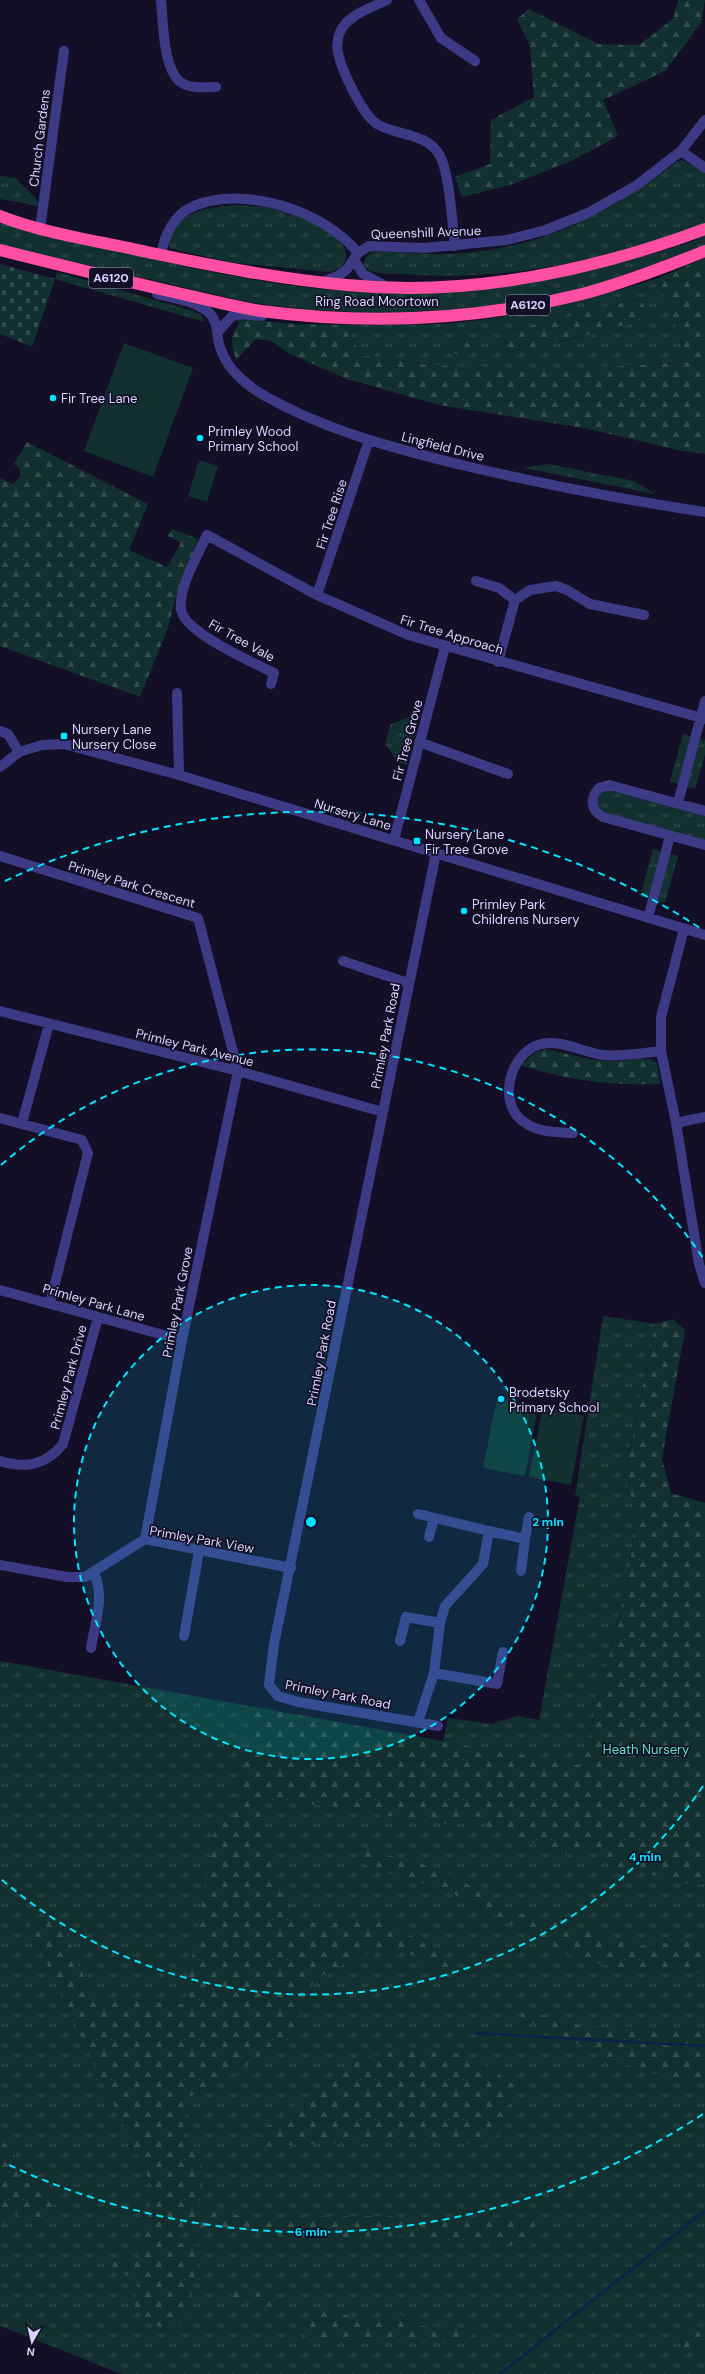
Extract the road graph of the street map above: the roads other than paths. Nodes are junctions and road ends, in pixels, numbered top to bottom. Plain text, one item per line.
1 (161, 0) edge
2 (386, 0) edge
3 (419, 0) edge
4 (64, 51) dead end
5 (475, 61) dead end
6 (216, 87) dead end
7 (705, 120) edge
8 (681, 151) junction
9 (705, 168) edge
10 (0, 216) edge
11 (40, 229) junction
12 (705, 229) edge
13 (455, 246) junction
14 (0, 250) edge
15 (705, 252) edge
16 (161, 255) junction
17 (356, 256) junction
18 (83, 271) junction
19 (322, 282) junction
20 (386, 286) junction
21 (343, 318) junction
22 (218, 332) junction
23 (368, 440) junction
24 (705, 512) edge
25 (207, 535) joint
26 (476, 581) dead end
27 (317, 595) junction
28 (515, 600) junction
29 (644, 615) dead end
30 (445, 647) junction
31 (498, 662) junction
32 (272, 684) dead end
33 (177, 693) dead end
34 (705, 700) edge
35 (703, 718) edge
36 (0, 731) edge
37 (419, 742) junction
38 (19, 752) junction
39 (0, 767) edge
40 (508, 774) dead end
41 (179, 775) junction
42 (678, 803) junction
43 (705, 811) edge
44 (670, 836) junction
45 (394, 840) junction
46 (705, 845) edge
47 (436, 853) junction
48 (0, 856) edge
49 (648, 918) junction
50 (684, 929) junction
51 (705, 935) edge
52 (343, 961) dead end
53 (408, 983) junction
54 (0, 1010) edge
55 (49, 1024) junction
56 (660, 1051) junction
57 (238, 1071) junction
58 (383, 1112) junction
59 (705, 1117) edge
60 (0, 1118) edge
61 (22, 1123) junction
62 (676, 1123) junction
63 (573, 1132) dead end
64 (705, 1283) edge
65 (0, 1290) edge
66 (50, 1303) junction
67 (98, 1317) junction
68 (182, 1340) junction
69 (0, 1461) edge
70 (418, 1514) dead end
71 (529, 1517) dead end
72 (434, 1518) junction
73 (489, 1531) junction
74 (429, 1537) dead end
75 (145, 1539) junction
76 (525, 1539) junction
77 (199, 1551) junction
78 (0, 1565) edge
79 (291, 1568) junction
80 (521, 1571) dead end
81 (94, 1573) junction
82 (440, 1623) junction
83 (184, 1636) dead end
84 (400, 1641) dead end
85 (91, 1648) dead end
86 (504, 1652) dead end
87 (434, 1673) junction
88 (418, 1722) junction
89 (438, 1726) dead end

1 - 6 street
2 - 13 street
3 - 5 street
4 - 11 street, Church Gardens
7 - 8 street, Queenshill Avenue
8 - 9 street
8 - 13 street, Queenshill Avenue
10 - 11 highway, Ring Road Moortown / A6120
11 - 16 highway, Ring Road Moortown / A6120
12 - 20 highway, Ring Road Moortown / A6120
13 - 17 street, Queenshill Avenue
14 - 18 highway, Ring Road Moortown / A6120
15 - 21 highway, Ring Road Moortown / A6120
16 - 17 street
16 - 19 highway, Ring Road Moortown / A6120
17 - 19 street, Queenshill Avenue
17 - 20 street
18 - 21 highway, Ring Road Moortown / A6120
18 - 22 street, Lingfield Drive
19 - 20 highway, Ring Road Moortown / A6120
21 - 22 street
22 - 23 street, Lingfield Drive
23 - 24 street, Lingfield Drive
23 - 27 street, Fir Tree Rise
25 - 27 street, Fir Tree Approach
25 - 32 street, Fir Tree Vale
26 - 28 street
27 - 30 street, Fir Tree Approach
28 - 29 street
28 - 31 street
30 - 31 street, Fir Tree Approach
30 - 37 street, Fir Tree Grove
31 - 35 street, Fir Tree Approach
33 - 41 street
34 - 35 street
35 - 42 street
36 - 38 street
37 - 40 street
37 - 45 street, Fir Tree Grove
38 - 39 street
38 - 41 street, Nursery Lane
41 - 45 street, Nursery Lane
42 - 43 street
42 - 44 street
44 - 46 street
44 - 49 street
45 - 47 street, Nursery Lane
47 - 49 street, Nursery Lane
47 - 53 street, Primley Park Road
48 - 57 street, Primley Park Crescent
49 - 50 street, Nursery Lane
50 - 51 street, Nursery Lane
50 - 56 street
52 - 53 street
53 - 58 street, Primley Park Road
54 - 55 street, Primley Park Avenue
55 - 57 street, Primley Park Avenue
55 - 61 street
56 - 62 street
56 - 63 street
57 - 58 street, Primley Park Avenue
57 - 68 street, Primley Park Grove
58 - 79 street, Primley Park Road
59 - 62 street
60 - 61 street
61 - 66 street
62 - 64 street
65 - 66 street, Primley Park Lane
66 - 67 street, Primley Park Lane
67 - 68 street, Primley Park Lane
67 - 69 street, Primley Park Drive
68 - 75 street, Primley Park Grove
70 - 72 street
71 - 76 street
72 - 73 street
72 - 74 street
73 - 76 street
73 - 82 street
75 - 77 street, Primley Park View
75 - 81 street, Primley Park View
76 - 80 street
77 - 79 street, Primley Park View
77 - 83 street
78 - 81 street, Primley Park View
79 - 88 street, Primley Park Road
81 - 85 street
82 - 84 street
82 - 87 street
86 - 87 street
87 - 88 street
88 - 89 street, Primley Park Road

